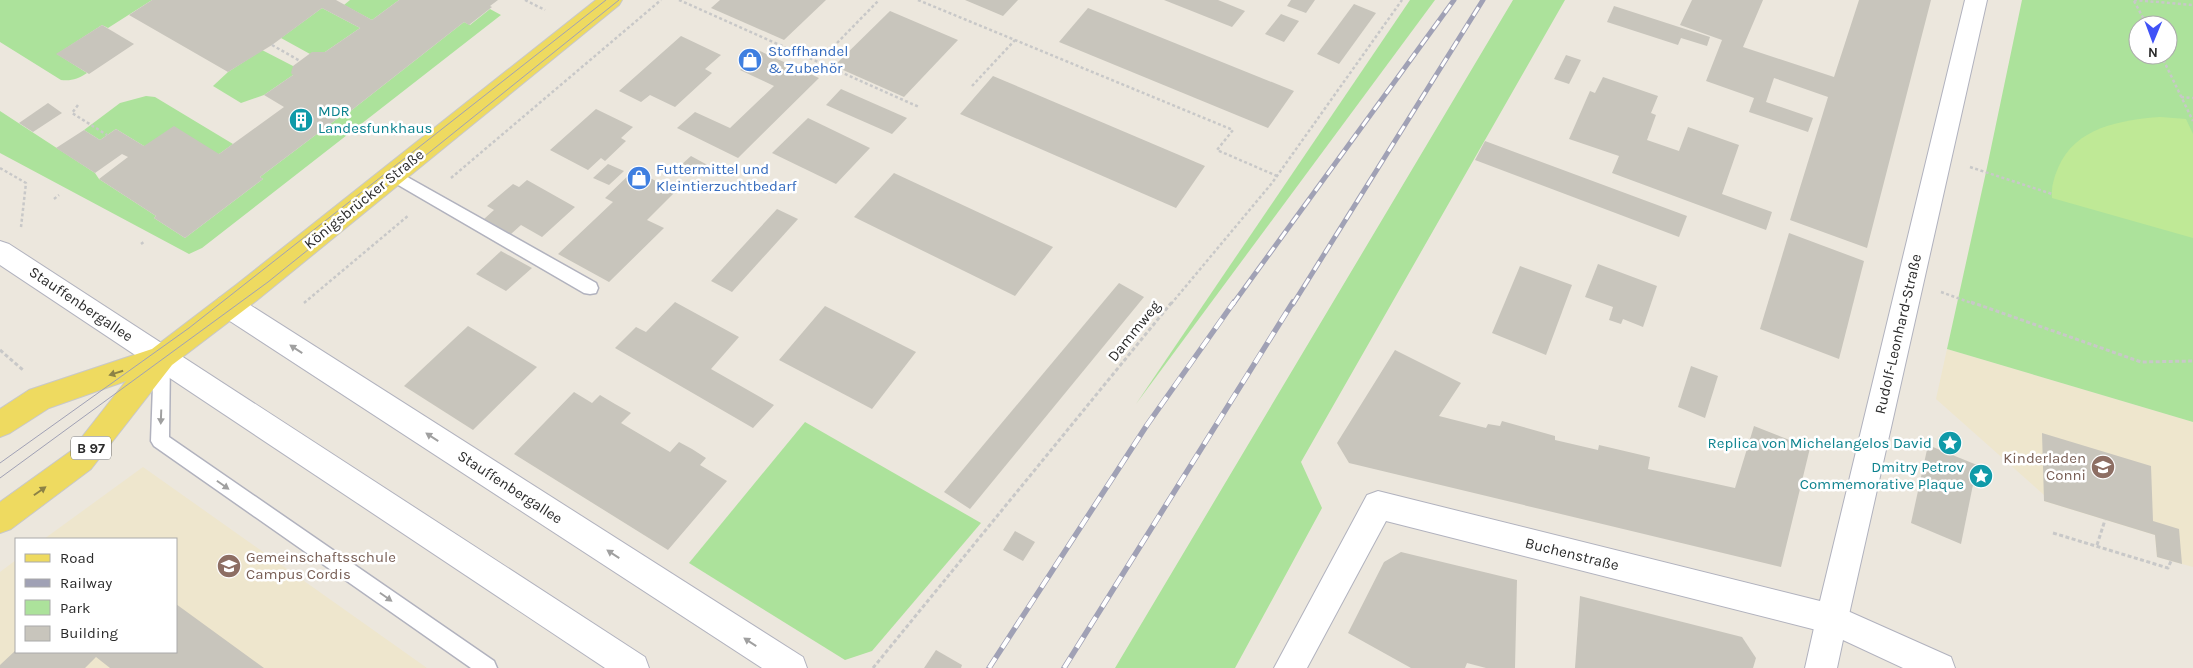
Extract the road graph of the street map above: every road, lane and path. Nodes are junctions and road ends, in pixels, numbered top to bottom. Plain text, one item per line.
1 (525, 0) edge
2 (611, 0) edge
3 (661, 0) edge
4 (679, 0) edge
5 (879, 0) edge
6 (918, 0) edge
7 (1402, 0) edge
8 (1976, 0) edge
9 (2134, 0) edge
10 (2193, 5) edge
11 (545, 10) dead end
12 (2141, 15) edge
13 (1016, 40) junction
14 (836, 43) dead end
15 (272, 44) dead end
16 (300, 61) dead end
17 (2166, 65) edge
18 (972, 86) dead end
19 (2180, 97) junction
20 (2193, 98) edge
21 (78, 105) dead end
22 (919, 107) dead end
23 (2193, 121) edge
24 (107, 135) dead end
25 (1939, 158) junction
26 (0, 168) edge
27 (394, 176) junction
28 (1277, 176) junction
29 (2052, 194) dead end
30 (59, 195) dead end
31 (430, 196) junction
32 (54, 199) dead end
33 (145, 241) dead end
34 (141, 244) dead end
35 (8, 256) edge
36 (1910, 281) junction
37 (590, 288) dead end
38 (304, 303) dead end
39 (229, 306) junction
40 (0, 350) edge
41 (162, 357) junction
42 (2193, 361) edge
43 (24, 369) dead end
44 (0, 424) edge
45 (0, 519) edge
46 (2105, 520) dead end
47 (2053, 533) dead end
48 (2097, 545) junction
49 (2171, 561) dead end
50 (1832, 619) junction
51 (487, 668) edge
52 (633, 668) edge
53 (791, 668) edge
54 (872, 668) edge
55 (1290, 668) edge
56 (1821, 668) edge
57 (1938, 668) edge

1 - 11 path
2 - 27 main road, Königsbrücker Straße / B 97
3 - 31 path
4 - 22 path
5 - 14 path
6 - 13 path
7 - 28 path, Dammweg
8 - 25 street, Rudolf-Leonhard-Straße
9 - 10 path
9 - 12 path
13 - 18 path
13 - 28 path
15 - 16 path
17 - 19 path
19 - 20 path
19 - 23 path
21 - 24 path
25 - 29 path
25 - 36 street, Rudolf-Leonhard-Straße
26 - 35 path
27 - 31 lane
27 - 39 main road, Königsbrücker Straße / B 97
28 - 54 path, Dammweg
30 - 32 path
31 - 37 lane
31 - 38 path
33 - 34 path
35 - 41 street, Stauffenbergallee
36 - 42 path
36 - 50 street, Rudolf-Leonhard-Straße
39 - 41 main road, Königsbrücker Straße / B 97
53 -> 39 street, Stauffenbergallee
40 - 43 path
41 -> 44 main road, Königsbrücker Straße / B 97
45 -> 41 main road, Königsbrücker Straße / B 97
41 -> 51 lane
41 - 52 street, Stauffenbergallee
46 - 48 path
47 - 48 path
48 - 49 path
50 - 55 street, Buchenstraße
50 - 56 street, Rudolf-Leonhard-Straße
50 - 57 street, Buchenstraße

